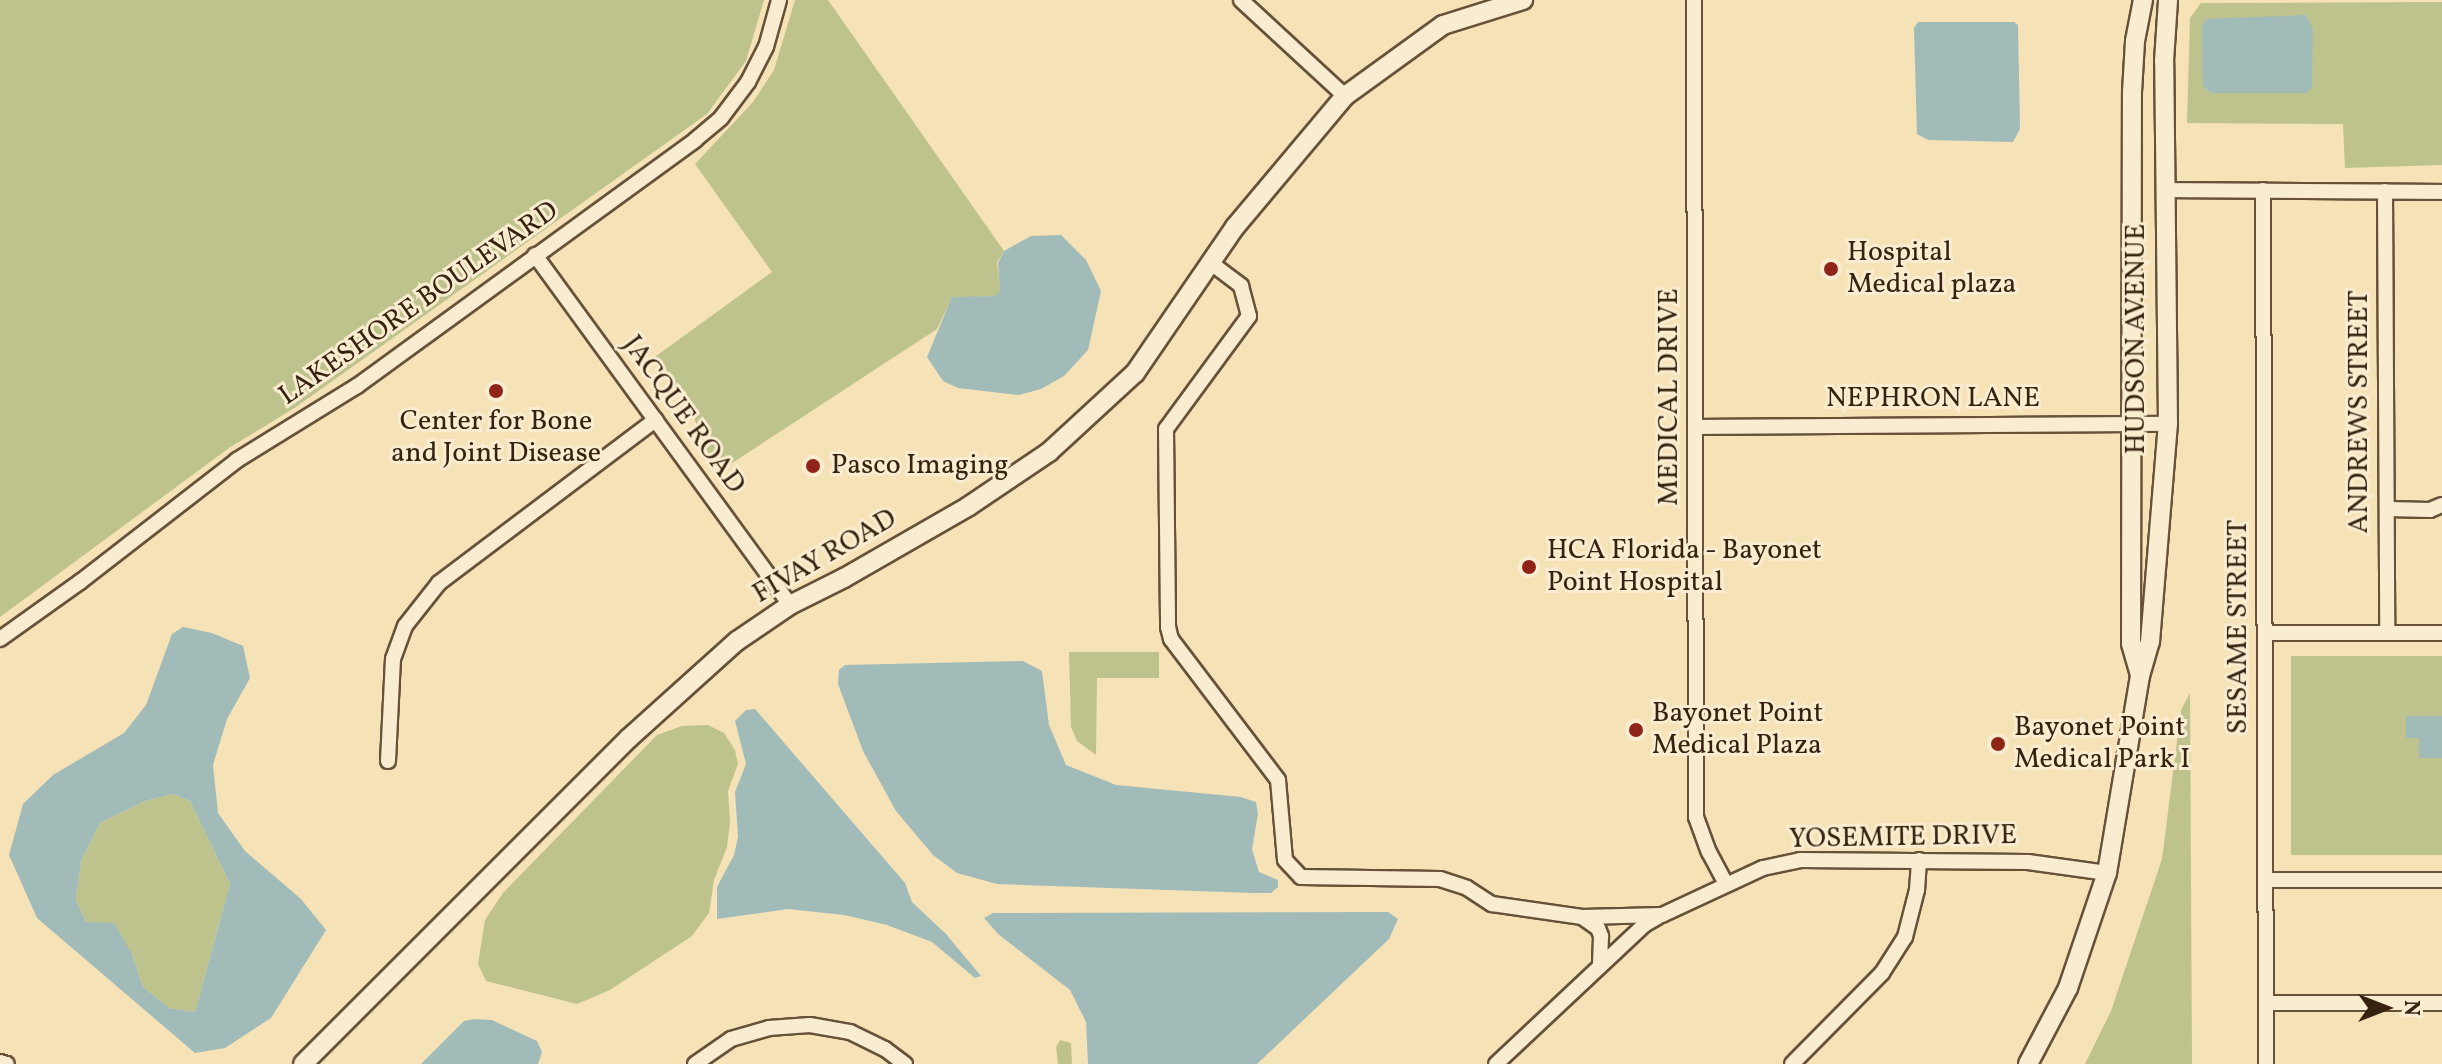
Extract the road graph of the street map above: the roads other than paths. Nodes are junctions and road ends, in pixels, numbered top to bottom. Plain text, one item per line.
1 (779, 0) edge
2 (1241, 0) edge
3 (1523, 0) edge
4 (1694, 0) edge
5 (2143, 0) edge
6 (2168, 0) edge
7 (1345, 96) junction
8 (2164, 190) junction
9 (2263, 190) junction
10 (2385, 191) junction
11 (2442, 192) edge
12 (535, 255) junction
13 (1211, 263) junction
14 (655, 420) junction
15 (2134, 424) junction
16 (2168, 424) junction
17 (1697, 427) junction
18 (2442, 505) edge
19 (2387, 509) junction
20 (790, 605) junction
21 (2265, 633) junction
22 (2387, 633) junction
23 (2442, 633) edge
24 (0, 639) edge
25 (2140, 676) junction
26 (388, 761) dead end
27 (1919, 860) junction
28 (2107, 873) junction
29 (2266, 880) junction
30 (2442, 880) edge
31 (1726, 884) junction
32 (1662, 915) junction
33 (1582, 917) junction
34 (1600, 966) junction
35 (2266, 1003) junction
36 (2442, 1003) edge
37 (0, 1062) edge
38 (7, 1064) edge
39 (303, 1064) edge
40 (695, 1064) edge
41 (905, 1064) edge
42 (1496, 1064) edge
43 (1792, 1064) edge
44 (2028, 1064) edge
45 (2266, 1064) edge

1 - 12 street, LAKESHORE BOULEVARD
2 - 7 street
3 - 7 street, FIVAY ROAD
4 - 17 street, MEDICAL DRIVE
5 - 15 street, HUDSON AVENUE
6 - 8 street, HUDSON AVENUE
7 - 13 street, FIVAY ROAD
8 - 9 street
8 - 16 street, HUDSON AVENUE
9 - 10 street
9 - 21 street, SESAME STREET
10 - 11 street
10 - 19 street, ANDREWS STREET
12 - 14 street, JACQUE ROAD
12 - 24 street, LAKESHORE BOULEVARD
13 - 20 street, FIVAY ROAD
13 - 33 street, YOSEMITE DRIVE
14 - 20 street, JACQUE ROAD
14 - 26 street
15 - 16 street, NEPHRON LANE
15 - 17 street, NEPHRON LANE
15 - 25 street, HUDSON AVENUE
16 - 25 street, HUDSON AVENUE
17 - 31 street, MEDICAL DRIVE
18 - 19 street
19 - 22 street, ANDREWS STREET
20 - 39 street, FIVAY ROAD
21 - 22 street
21 - 29 street, SESAME STREET
22 - 23 street
25 - 28 street, HUDSON AVENUE
27 - 28 street, YOSEMITE DRIVE
27 - 31 street, YOSEMITE DRIVE
27 - 43 street
28 - 44 street, HUDSON AVENUE
29 - 30 street
29 - 35 street, SESAME STREET
31 - 32 street, YOSEMITE DRIVE
32 - 33 street, YOSEMITE DRIVE
32 - 34 street, YOSEMITE DRIVE
33 - 34 street
34 - 42 street, YOSEMITE DRIVE
35 - 36 street
35 - 45 street, SESAME STREET
37 - 38 street
40 - 41 street

